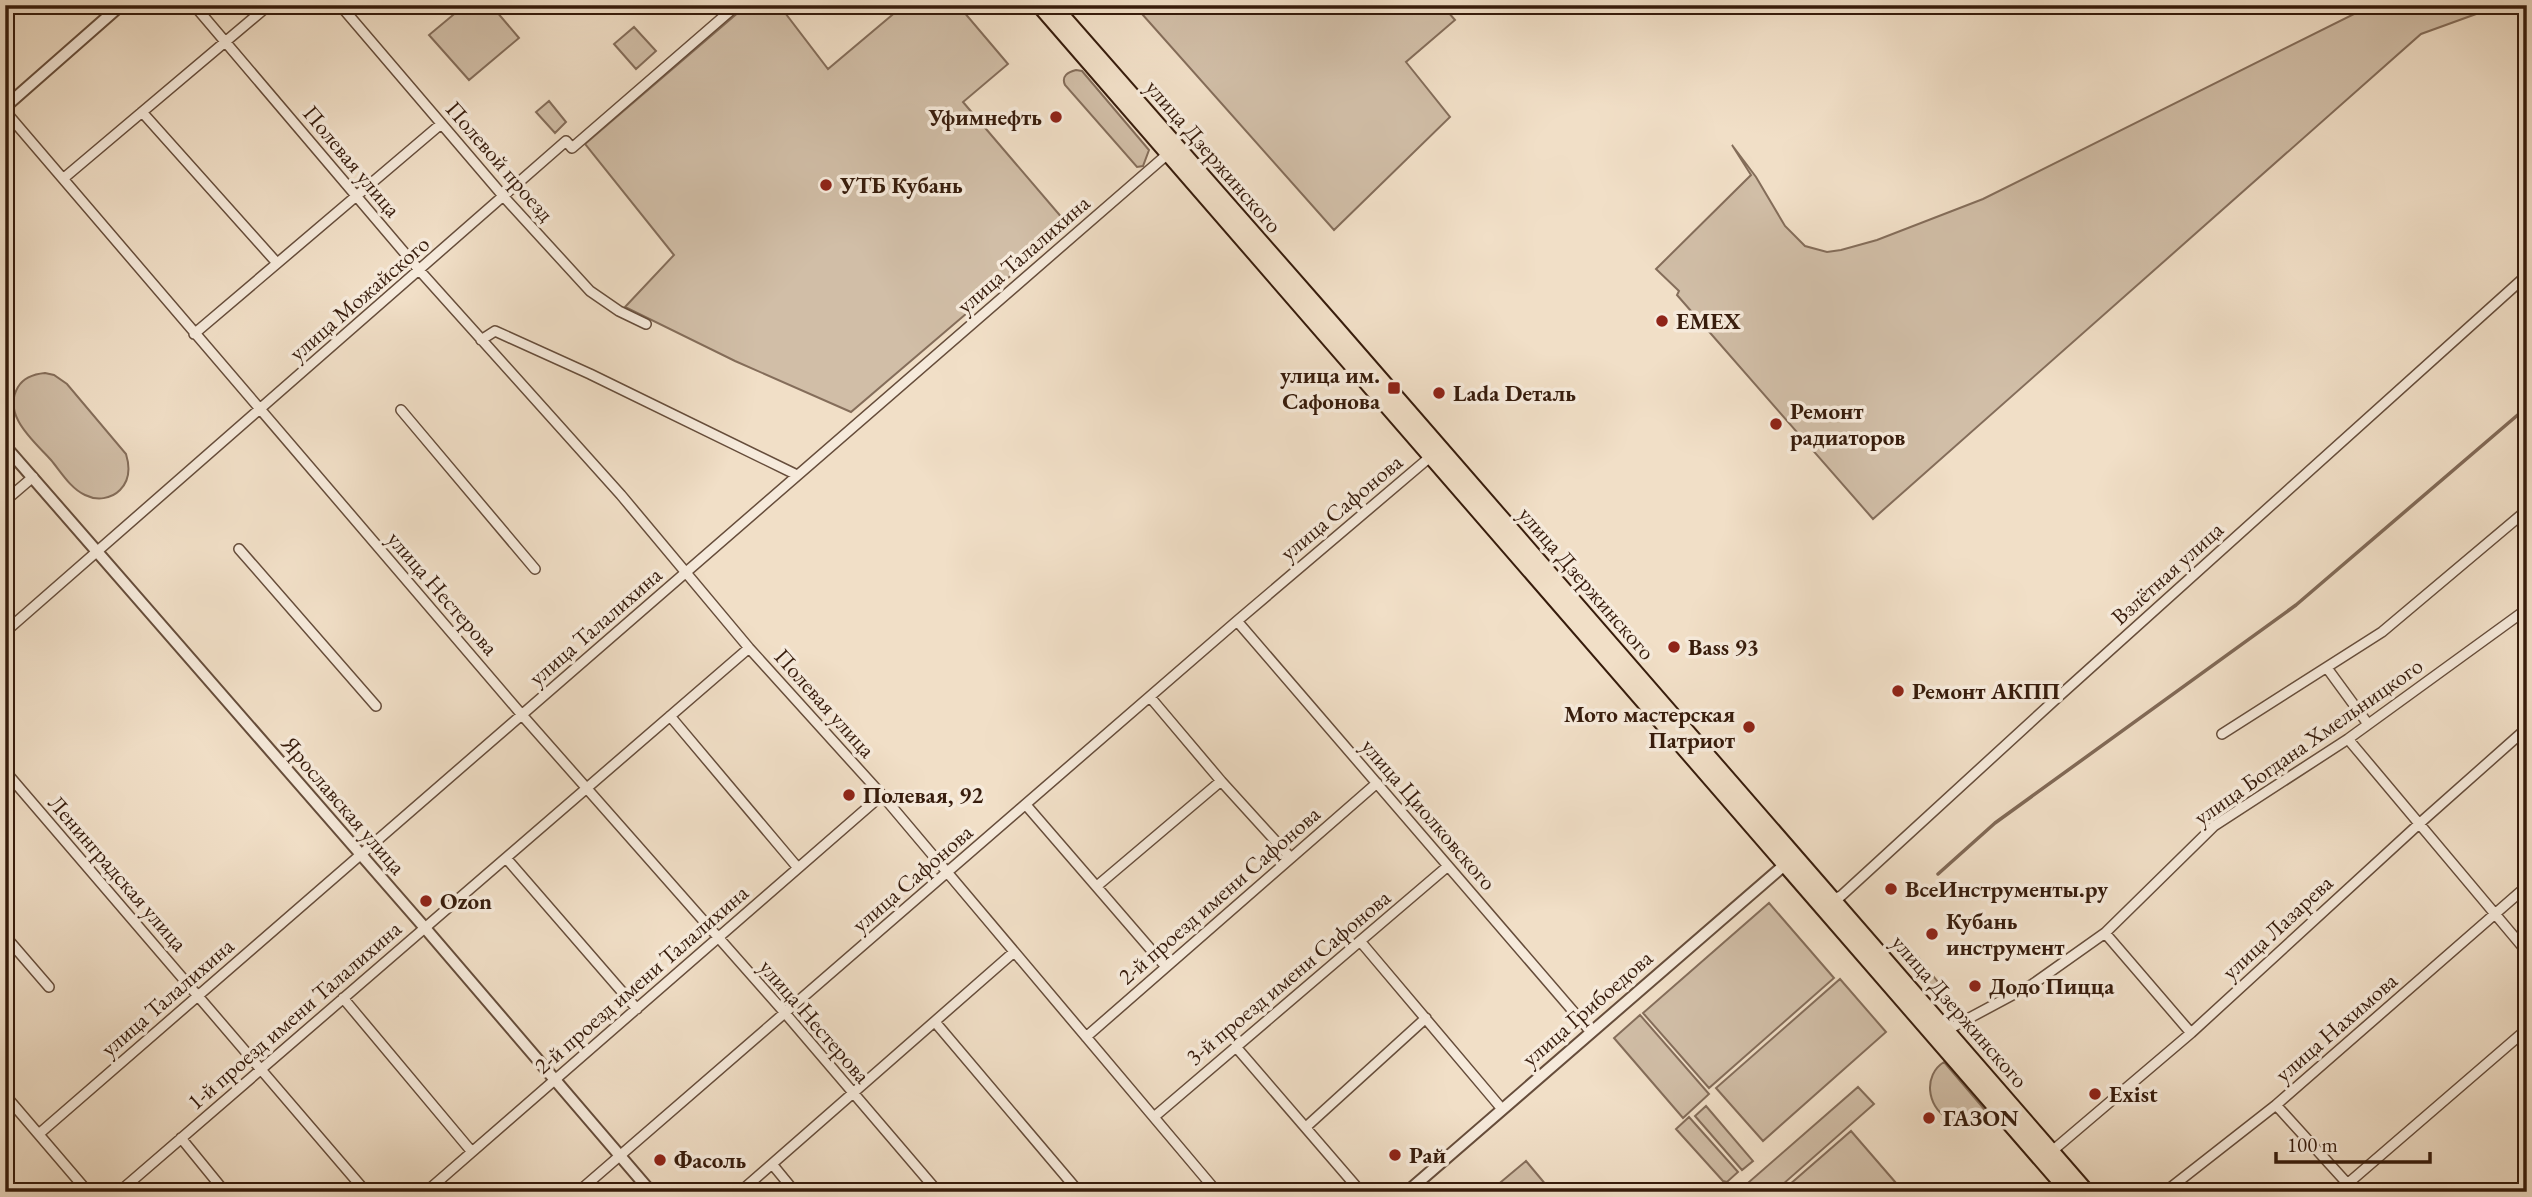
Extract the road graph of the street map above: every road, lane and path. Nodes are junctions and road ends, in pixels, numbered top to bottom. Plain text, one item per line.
1 (121, 5) edge
2 (194, 5) edge
3 (269, 5) edge
4 (340, 5) edge
5 (737, 5) edge
6 (1039, 5) edge
7 (1053, 5) edge
8 (226, 41) junction
9 (5, 109) edge
10 (142, 112) junction
11 (441, 124) junction
12 (1171, 150) junction
13 (64, 178) junction
14 (357, 195) junction
15 (504, 197) junction
16 (277, 263) junction
17 (420, 271) junction
18 (2527, 275) edge
19 (646, 324) dead end
20 (194, 334) junction
21 (481, 340) junction
22 (260, 408) junction
23 (401, 410) dead end
24 (5, 446) edge
25 (1430, 457) junction
26 (797, 475) junction
27 (33, 477) junction
28 (5, 501) edge
29 (2527, 510) edge
30 (239, 549) dead end
31 (97, 551) junction
32 (536, 569) dead end
33 (687, 572) junction
34 (2527, 609) edge
35 (1237, 621) junction
36 (5, 632) edge
37 (749, 648) junction
38 (2327, 668) junction
39 (1150, 697) junction
40 (376, 706) dead end
41 (522, 715) junction
42 (670, 716) junction
43 (2368, 724) junction
44 (2527, 728) edge
45 (2222, 734) dead end
46 (2348, 739) junction
47 (5, 771) edge
48 (1221, 781) junction
49 (1377, 783) junction
50 (587, 788) junction
51 (882, 795) junction
52 (1026, 805) junction
53 (2420, 823) junction
54 (361, 854) junction
55 (506, 858) junction
56 (1291, 858) junction
57 (1790, 860) junction
58 (1448, 866) junction
59 (798, 869) junction
60 (947, 873) junction
61 (1097, 886) junction
62 (2527, 886) edge
63 (1833, 900) junction
64 (2493, 914) junction
65 (425, 928) junction
66 (2105, 933) junction
67 (5, 936) edge
68 (718, 939) junction
69 (1360, 941) junction
70 (2527, 951) edge
71 (1014, 952) junction
72 (1166, 967) junction
73 (49, 987) dead end
74 (198, 996) junction
75 (343, 998) junction
76 (637, 1009) junction
77 (785, 1013) junction
78 (1426, 1018) junction
79 (935, 1021) junction
80 (2527, 1029) edge
81 (1947, 1030) junction
82 (1591, 1032) junction
83 (2191, 1033) junction
84 (1086, 1037) junction
85 (1236, 1047) junction
86 (261, 1069) junction
87 (554, 1080) junction
88 (853, 1093) junction
89 (5, 1095) edge
90 (2276, 1105) junction
91 (1503, 1109) junction
92 (1154, 1117) junction
93 (1306, 1127) junction
94 (40, 1133) junction
95 (181, 1138) junction
96 (472, 1152) junction
97 (2051, 1152) junction
98 (620, 1156) junction
99 (772, 1164) junction
100 (2348, 1184) junction
101 (88, 1192) edge
102 (119, 1192) edge
103 (225, 1192) edge
104 (366, 1192) edge
105 (426, 1192) edge
106 (578, 1192) edge
107 (651, 1192) edge
108 (740, 1192) edge
109 (796, 1192) edge
110 (939, 1192) edge
111 (1079, 1192) edge
112 (1217, 1192) edge
113 (1361, 1192) edge
114 (1407, 1192) edge
115 (2070, 1192) edge
116 (2087, 1192) edge
117 (2165, 1192) edge
118 (2339, 1192) edge
119 (2355, 1192) edge

1 - 9 street
2 - 8 street, Полевая улица
3 - 8 street
4 - 11 street, Полевой проезд
5 - 15 street, улица Можайского
6 - 12 main road, улица Дзержинского
7 - 12 main road, улица Дзержинского
8 - 10 street
8 - 14 street, Полевая улица
9 - 13 street, улица Нестерова
10 - 13 street
10 - 16 street
11 - 14 street
11 - 15 street, Полевой проезд
12 - 25 main road, улица Дзержинского
12 - 26 street, улица Талалихина
12 - 57 main road, улица Дзержинского
13 - 20 street, улица Нестерова
14 - 16 street
14 - 17 street, Полевая улица
15 - 17 street, улица Можайского
15 - 19 street, Полевой проезд
16 - 20 street
17 - 21 street, Полевая улица
17 - 22 street, улица Можайского
18 - 63 street, Взлётная улица
20 - 22 street, улица Нестерова
21 - 26 street
21 - 33 street, Полевая улица
22 - 31 street, улица Можайского
22 - 41 street, улица Нестерова
23 - 32 street
24 - 27 street, Ярославская улица
25 - 35 street, улица Сафонова
25 - 57 main road, улица Дзержинского
26 - 33 street, улица Талалихина
27 - 28 street
27 - 31 street, Ярославская улица
29 - 38 street
30 - 40 street
31 - 36 street, улица Можайского
31 - 54 street, Ярославская улица
33 - 37 street, Полевая улица
33 - 41 street, улица Талалихина
34 - 43 street, улица Богдана Хмельницкого
35 - 39 street, улица Сафонова
35 - 49 street, улица Циолковского
37 - 42 street, 1-й проезд имени Талалихина
37 - 51 street, Полевая улица
38 - 43 street
38 - 45 street
39 - 48 street
39 - 52 street, улица Сафонова
41 - 50 street, улица Нестерова
41 - 54 street, улица Талалихина
42 - 50 street, 1-й проезд имени Талалихина
42 - 59 street
43 - 46 street, улица Богдана Хмельницкого
44 - 53 street, улица Лазарева
46 - 53 street
46 - 66 street, улица Богдана Хмельницкого
47 - 74 street, Ленинградская улица
48 - 56 street
48 - 61 street
49 - 56 street, 2-й проезд имени Сафонова
49 - 58 street, улица Циолковского
50 - 55 street, 1-й проезд имени Талалихина
50 - 68 street, улица Нестерова
51 - 59 street, 2-й проезд имени Талалихина
51 - 60 street, Полевая улица
52 - 60 street, улица Сафонова
52 - 61 street
53 - 64 street
53 - 83 street, улица Лазарева
54 - 65 street, Ярославская улица
54 - 74 street, улица Талалихина
55 - 65 street, 1-й проезд имени Талалихина
55 - 76 street
56 - 72 street, 2-й проезд имени Сафонова
57 - 63 main road, улица Дзержинского
57 - 82 street, улица Грибоедова
57 - 115 main road, улица Дзержинского
58 - 69 street, 3-й проезд имени Сафонова
58 - 82 street, улица Циолковского
59 - 68 street, 2-й проезд имени Талалихина
60 - 71 street, Полевая улица
60 - 77 street, улица Сафонова
61 - 72 street
62 - 64 street, улица Нахимова
63 - 81 main road, улица Дзержинского
64 - 70 street
64 - 90 street, улица Нахимова
65 - 75 street, 1-й проезд имени Талалихина
65 - 87 street, Ярославская улица
66 - 81 street, улица Богдана Хмельницкого
66 - 83 street
67 - 73 street
68 - 76 street, 2-й проезд имени Талалихина
68 - 77 street, улица Нестерова
69 - 78 street
69 - 85 street, 3-й проезд имени Сафонова
71 - 79 street
71 - 84 street, Полевая улица
72 - 84 street, 2-й проезд имени Сафонова
74 - 86 street, Ленинградская улица
74 - 94 street, улица Талалихина
75 - 86 street, 1-й проезд имени Талалихина
75 - 96 street
76 - 87 street, 2-й проезд имени Талалихина
77 - 88 street, улица Нестерова
77 - 98 street, улица Сафонова
78 - 91 street
78 - 93 street
79 - 88 street
79 - 111 street
80 - 100 street
81 - 97 main road, улица Дзержинского
82 - 91 street, улица Грибоедова
83 - 97 street, улица Лазарева
84 - 92 street, Полевая улица
85 - 92 street, 3-й проезд имени Сафонова
85 - 93 street
86 - 95 street, 1-й проезд имени Талалихина
86 - 104 street, Ленинградская улица
87 - 96 street, 2-й проезд имени Талалихина
87 - 98 street, Ярославская улица
88 - 99 street
88 - 110 street, улица Нестерова
89 - 94 street
90 - 100 street
90 - 117 street, улица Нахимова
91 - 114 street, улица Грибоедова
92 - 112 street, Полевая улица
93 - 113 street
94 - 101 street
95 - 102 street, 1-й проезд имени Талалихина
95 - 103 street
96 - 105 street, 2-й проезд имени Талалихина
97 - 116 main road, улица Дзержинского
98 - 106 street, улица Сафонова
98 - 107 street, Ярославская улица
99 - 108 street
99 - 109 street
100 - 118 street
100 - 119 street

